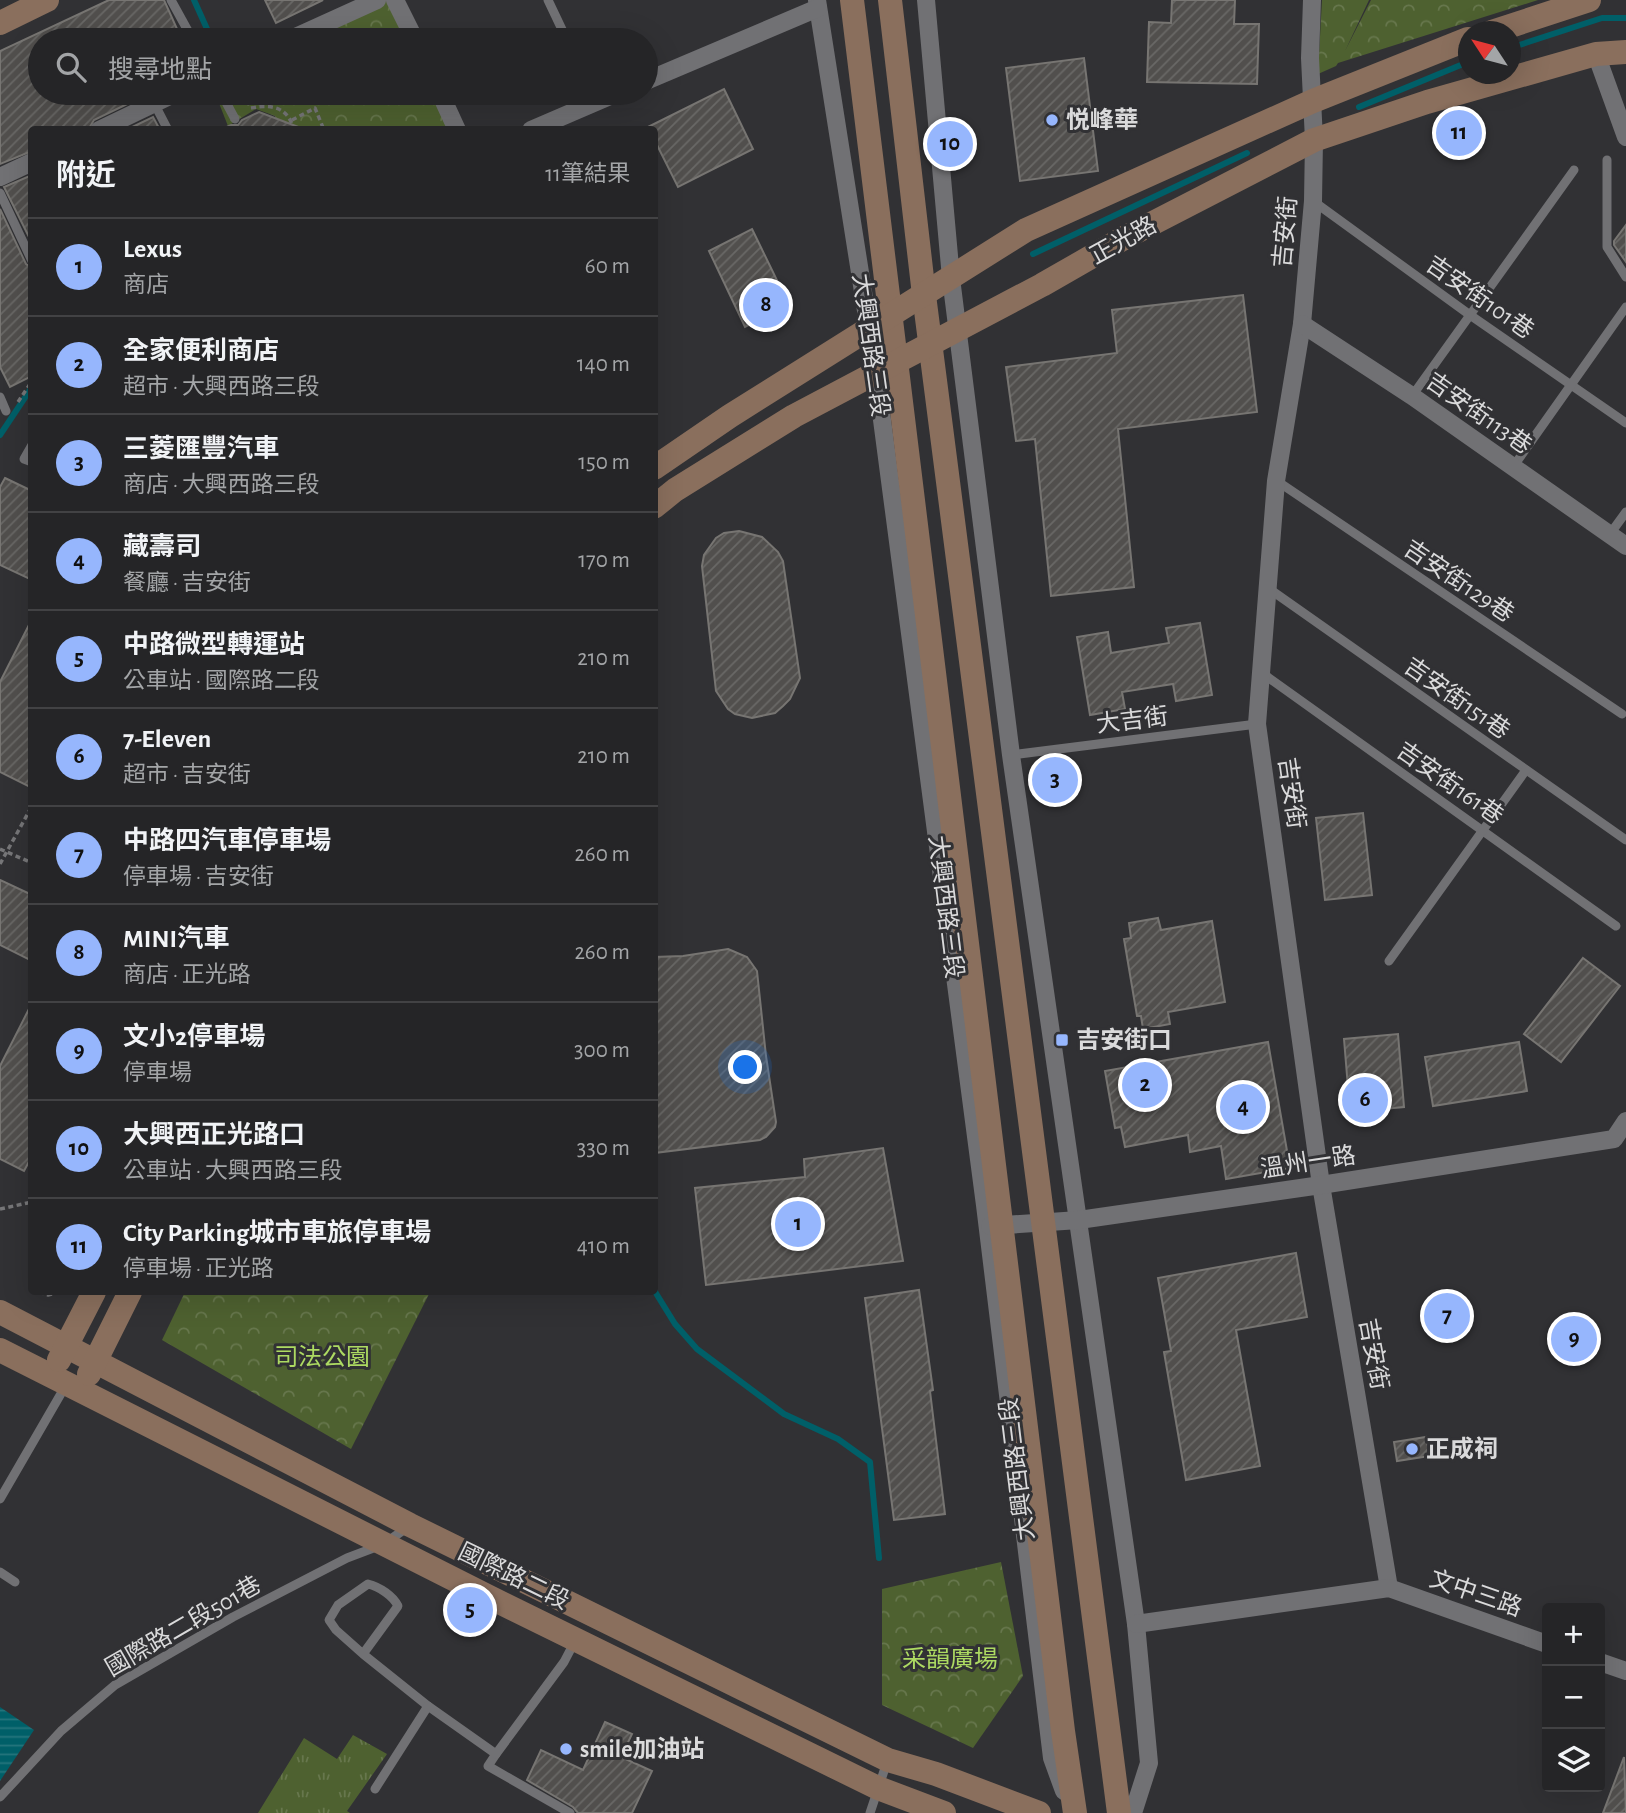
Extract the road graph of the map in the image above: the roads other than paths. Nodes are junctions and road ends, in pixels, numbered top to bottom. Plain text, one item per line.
1 (47, 0) edge
2 (171, 0) edge
3 (377, 0) edge
4 (395, 0) edge
5 (548, 0) edge
6 (852, 0) edge
7 (890, 0) edge
8 (926, 0) edge
9 (1312, 0) edge
10 (1589, 0) edge
11 (817, 4) edge
12 (1521, 22) edge
13 (0, 23) edge
14 (186, 28) edge
15 (315, 28) edge
16 (409, 28) edge
17 (561, 28) edge
18 (1458, 43) edge
19 (1626, 52) edge
20 (1596, 54) junction
21 (658, 76) edge
22 (1313, 101) junction
23 (150, 105) edge
24 (155, 105) edge
25 (227, 105) edge
26 (446, 105) edge
27 (578, 105) edge
28 (235, 119) dead end
29 (107, 126) edge
30 (166, 126) edge
31 (455, 126) edge
32 (539, 126) edge
33 (1626, 137) edge
34 (1314, 140) junction
35 (1607, 160) dead end
36 (28, 164) edge
37 (1574, 170) dead end
38 (0, 177) edge
39 (0, 193) edge
40 (1313, 201) junction
41 (28, 252) edge
42 (1626, 277) edge
43 (951, 278) junction
44 (924, 295) junction
45 (1626, 307) edge
46 (1470, 315) junction
47 (891, 316) junction
48 (1302, 324) junction
49 (870, 330) junction
50 (957, 331) junction
51 (931, 345) junction
52 (886, 369) junction
53 (1570, 384) junction
54 (1412, 396) junction
55 (0, 397) edge
56 (6, 411) dead end
57 (1626, 423) edge
58 (658, 465) edge
59 (1513, 467) junction
60 (1276, 481) junction
61 (658, 504) edge
62 (1626, 512) edge
63 (1610, 534) junction
64 (1626, 546) edge
65 (1267, 587) junction
66 (1260, 672) junction
67 (1622, 714) dead end
68 (1257, 724) junction
69 (1011, 755) junction
70 (1526, 769) junction
71 (1482, 829) junction
72 (1626, 840) edge
73 (1616, 926) dead end
74 (1389, 961) dead end
75 (1626, 1121) edge
76 (1620, 1143) edge
77 (1321, 1185) junction
78 (1079, 1220) junction
79 (1044, 1223) junction
80 (995, 1226) junction
81 (92, 1295) edge
82 (129, 1295) edge
83 (0, 1312) edge
84 (66, 1346) junction
85 (0, 1350) edge
86 (96, 1361) junction
87 (66, 1383) junction
88 (0, 1499) edge
89 (410, 1525) junction
90 (384, 1544) junction
91 (0, 1572) edge
92 (15, 1582) dead end
93 (1389, 1588) junction
94 (575, 1606) junction
95 (1136, 1624) junction
96 (569, 1636) junction
97 (1542, 1641) edge
98 (363, 1654) junction
99 (1605, 1664) edge
100 (1626, 1671) edge
101 (428, 1706) junction
102 (496, 1754) junction
103 (888, 1760) junction
104 (878, 1788) junction
105 (375, 1789) dead end
106 (0, 1797) edge
107 (570, 1813) edge
108 (870, 1813) edge
109 (944, 1813) edge
110 (1039, 1813) edge
111 (1074, 1813) edge
112 (1119, 1813) edge
113 (1133, 1813) edge

1 - 13 street
2 - 14 lane
3 - 15 street
4 - 16 street
5 - 17 lane
6 - 47 street, 大興西路三段
7 - 44 street
8 - 43 street
9 - 22 street, 吉安街
10 - 12 street
11 - 21 street
11 - 49 street, 大興西路三段
18 - 22 street, 正光路
19 - 20 street, 正光路
20 - 33 street
20 - 34 street, 正光路
22 - 34 street, 吉安街
22 - 43 street, 正光路
23 - 29 street
24 - 30 lane
25 - 28 lane
26 - 31 street
27 - 32 street
34 - 40 street, 吉安街
34 - 50 street, 正光路
35 - 42 lane
36 - 38 street
37 - 46 lane
39 - 41 lane
40 - 46 lane, 吉安街101巷
40 - 48 street, 吉安街
43 - 44 street, 正光路
43 - 50 street
44 - 47 street, 正光路
44 - 51 street
45 - 53 lane
46 - 53 lane, 吉安街101巷
46 - 54 lane
47 - 49 street, 正光路
47 - 52 street, 大興西路三段
48 - 54 street, 吉安街113巷
48 - 60 street, 吉安街
49 - 52 street, 大興西路三段
49 - 58 street, 正光路
50 - 51 street, 正光路
50 - 69 street
51 - 52 street, 正光路
51 - 79 street
52 - 61 street, 正光路
52 - 80 street, 大興西路三段
53 - 57 lane, 吉安街101巷
53 - 59 lane
54 - 59 street, 吉安街113巷
55 - 56 lane
59 - 63 street, 吉安街113巷
60 - 65 street, 吉安街
60 - 67 lane, 吉安街129巷
62 - 63 lane
63 - 64 street, 吉安街113巷
65 - 66 street, 吉安街
65 - 70 lane, 吉安街151巷
66 - 68 street, 吉安街
66 - 71 lane, 吉安街161巷
68 - 69 lane, 大吉街
68 - 77 street, 吉安街
69 - 78 street
70 - 71 lane
70 - 72 lane, 吉安街151巷
71 - 73 lane, 吉安街161巷
71 - 74 lane
75 - 76 street, 溫州一路
76 - 77 street, 溫州一路
77 - 78 street, 溫州一路
77 - 93 street, 吉安街
78 - 79 street, 溫州一路
78 - 95 street
79 - 80 street, 溫州一路
79 - 112 street
80 - 111 street, 大興西路三段
81 - 84 street
82 - 86 street
83 - 84 street, 國際路二段
84 - 86 street, 國際路二段
84 - 87 street
85 - 87 street, 國際路二段
86 - 87 street
86 - 89 street, 國際路二段
87 - 88 lane
87 - 90 street, 國際路二段
89 - 90 lane, 國際路二段501巷
89 - 94 street, 國際路二段
90 - 96 street, 國際路二段
90 - 106 lane, 國際路二段501巷
91 - 92 lane
93 - 95 street
93 - 97 street, 文中三路
94 - 96 street
94 - 103 street, 國際路二段
95 - 113 street
96 - 102 lane
96 - 104 street, 國際路二段
98 - 98 lane
98 - 101 lane
99 - 100 street
101 - 102 lane
101 - 105 lane
102 - 107 lane
103 - 104 lane
103 - 110 street, 國際路二段
104 - 108 lane
104 - 109 street, 國際路二段

